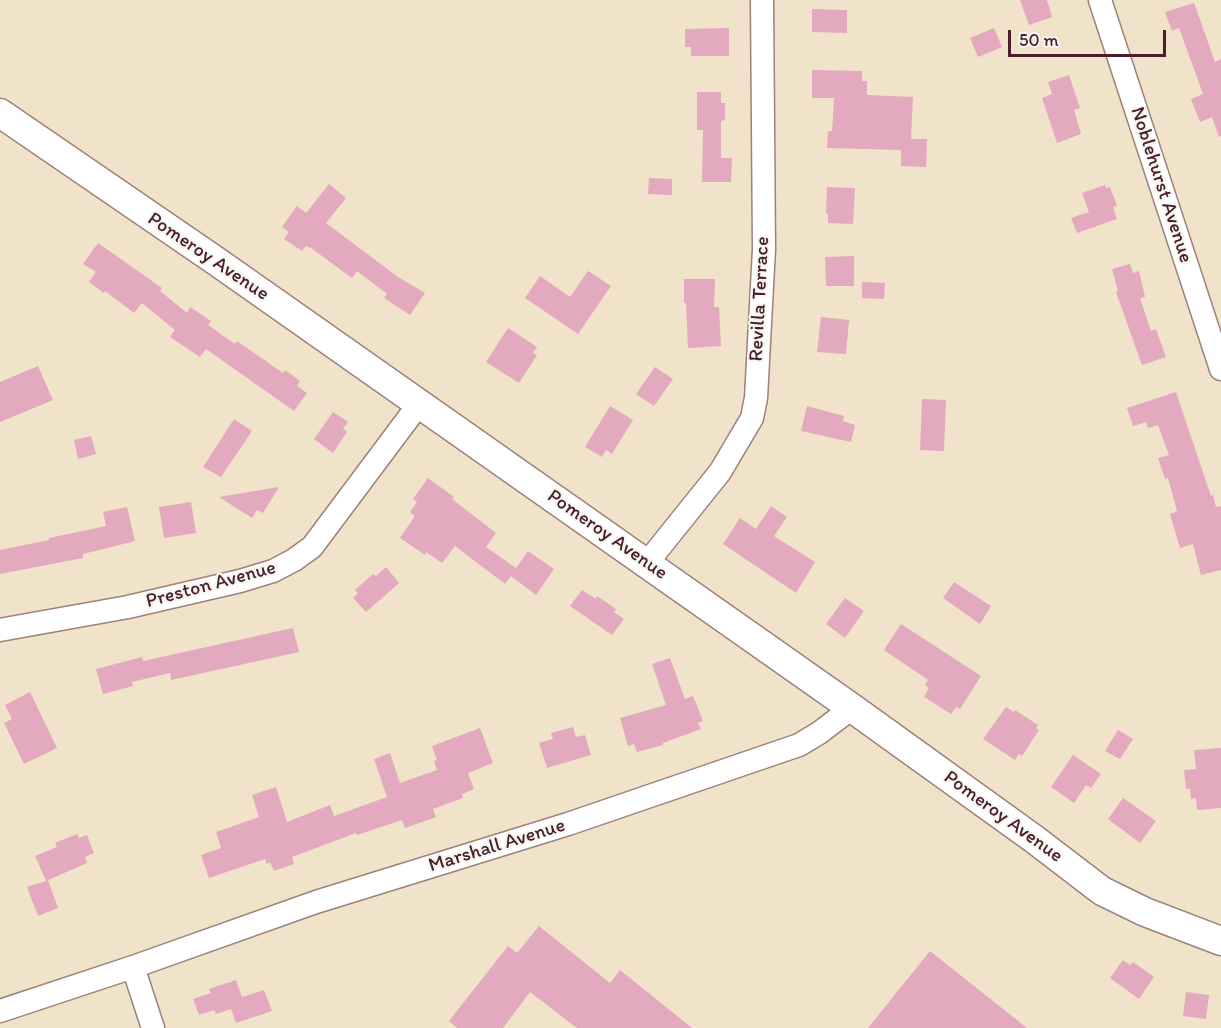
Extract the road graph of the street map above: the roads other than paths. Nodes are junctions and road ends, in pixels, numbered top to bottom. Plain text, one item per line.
1 (762, 0) edge
2 (1100, 0) edge
3 (0, 113) edge
4 (1221, 369) edge
5 (420, 404) junction
6 (647, 563) junction
7 (0, 630) edge
8 (852, 708) junction
9 (1221, 941) edge
10 (133, 967) junction
11 (0, 1011) edge
12 (153, 1028) edge

1 - 6 street, Revilla Terrace
2 - 4 street, Noblehurst Avenue
3 - 5 street, Pomeroy Avenue
5 - 6 street, Pomeroy Avenue
5 - 7 street, Preston Avenue
6 - 8 street, Pomeroy Avenue
8 - 9 street, Pomeroy Avenue
8 - 10 street, Marshall Avenue
10 - 11 street, Marshall Avenue
10 - 12 street

